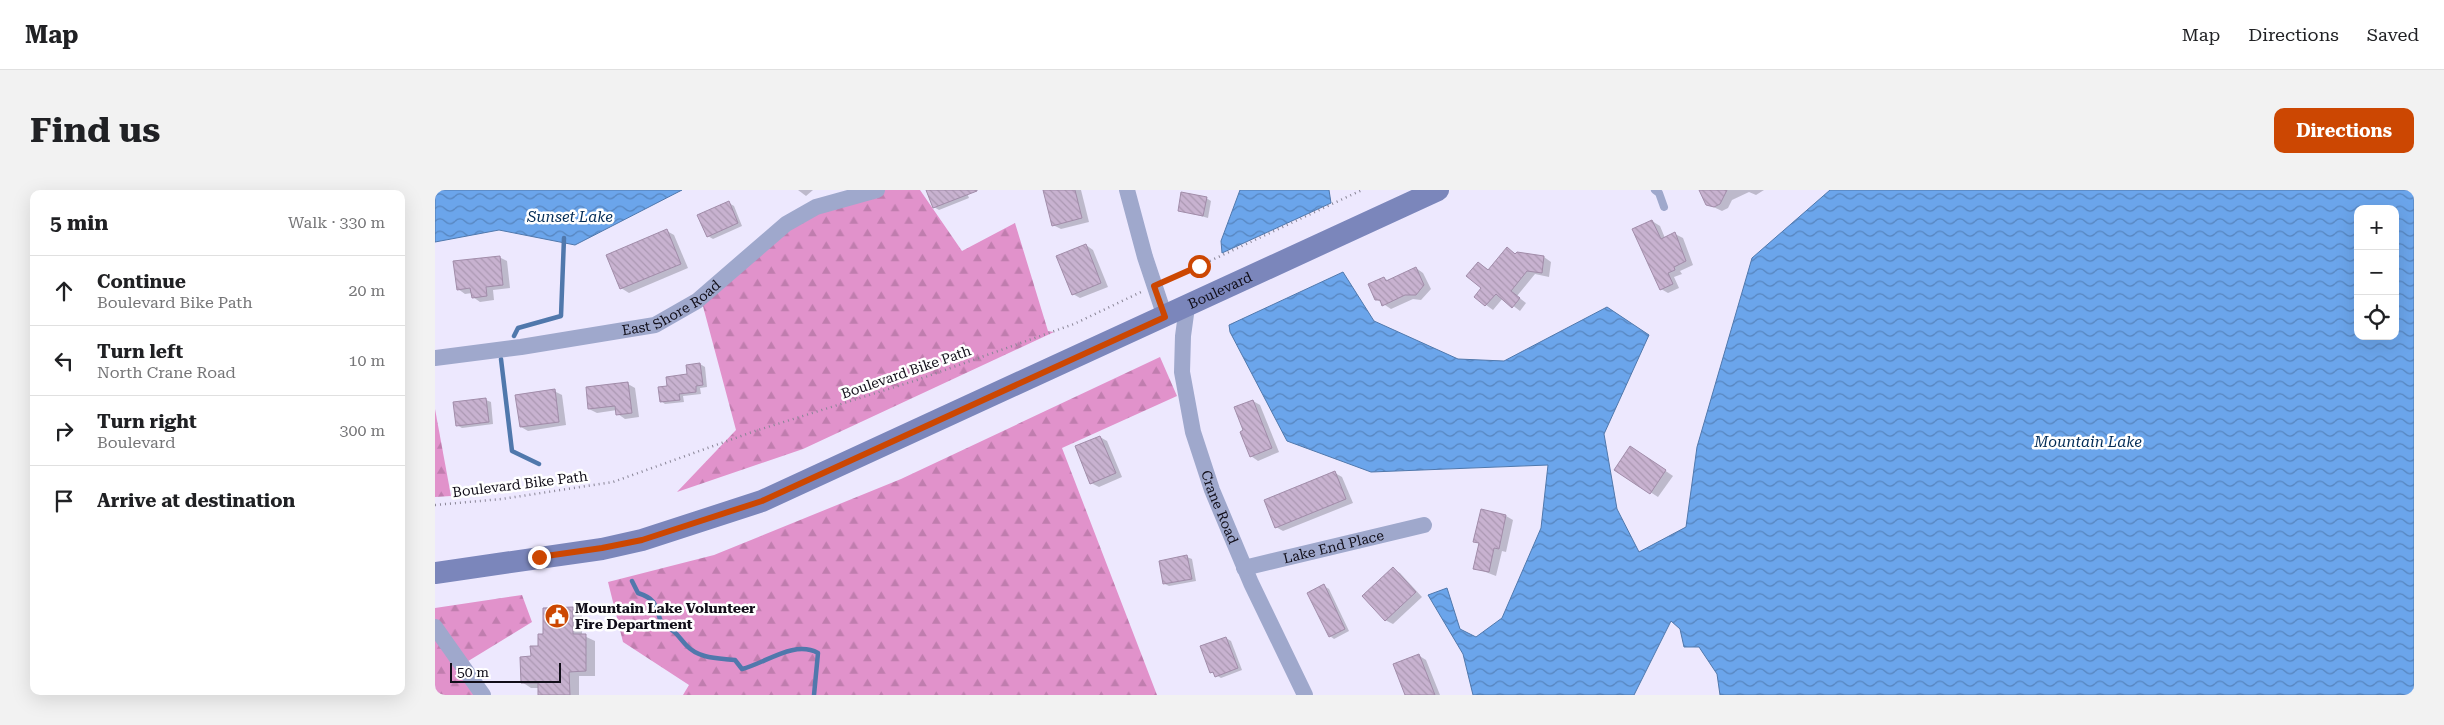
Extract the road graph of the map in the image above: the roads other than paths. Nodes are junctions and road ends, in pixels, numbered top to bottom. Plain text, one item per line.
1 (877, 190) edge
2 (1127, 190) edge
3 (1438, 190) edge
4 (1655, 190) edge
5 (1664, 207) dead end
6 (1187, 307) junction
7 (1165, 317) junction
8 (435, 358) edge
9 (1424, 525) dead end
10 (1244, 568) junction
11 (435, 573) edge
12 (435, 627) edge
13 (483, 695) edge
14 (1305, 695) edge

1 - 8 street, East Shore Road
2 - 7 street
3 - 6 main road, Boulevard
4 - 5 lane
6 - 7 main road, Boulevard
6 - 10 street, Crane Road
7 - 11 main road, Boulevard
9 - 10 street, Lake End Place
10 - 14 street, Crane Road
12 - 13 street

